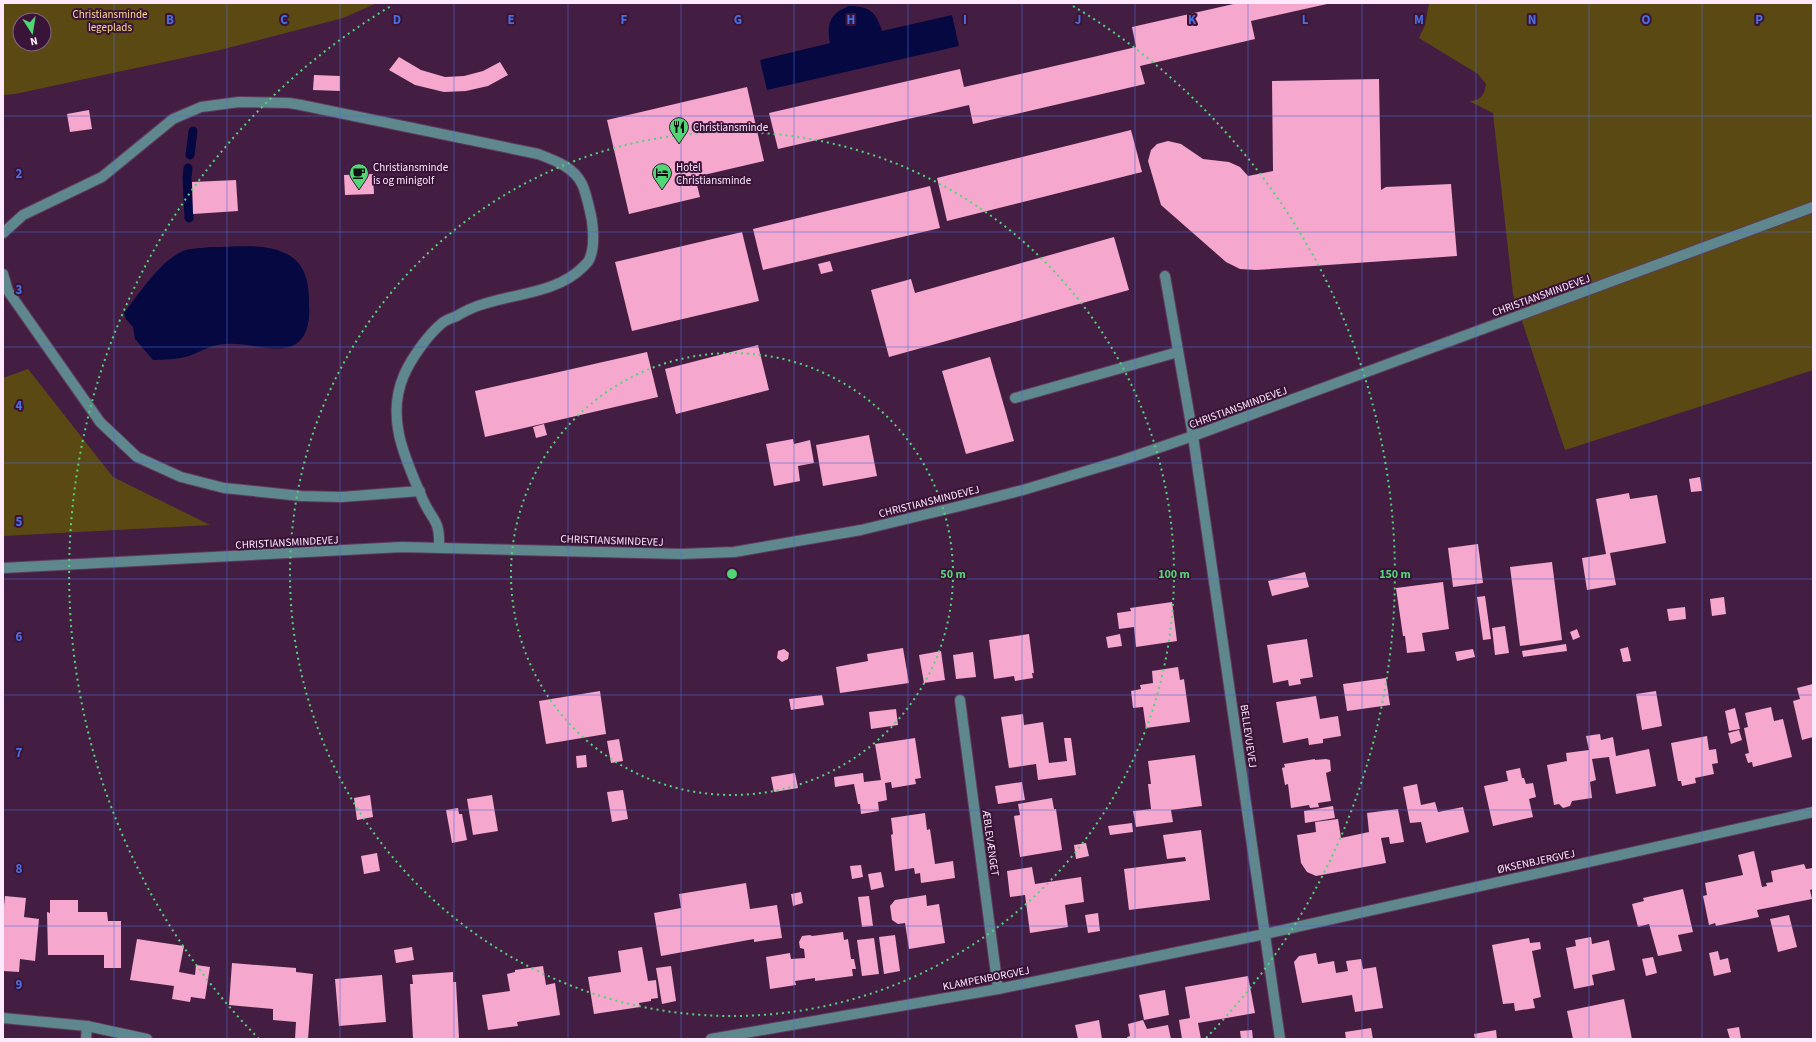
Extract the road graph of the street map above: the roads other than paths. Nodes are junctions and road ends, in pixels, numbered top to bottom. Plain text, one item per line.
1 (1813, 207) edge
2 (3, 233) edge
3 (3, 274) edge
4 (1166, 276) dead end
5 (1178, 352) junction
6 (1016, 398) dead end
7 (1193, 436) junction
8 (420, 491) junction
9 (439, 547) junction
10 (3, 568) edge
11 (960, 700) dead end
12 (1813, 812) edge
13 (1265, 934) junction
14 (998, 989) junction
15 (3, 1018) edge
16 (87, 1026) junction
17 (86, 1039) edge
18 (147, 1039) edge
19 (711, 1039) edge
20 (1280, 1039) edge

1 - 7 street, CHRISTIANSMINDEVEJ
2 - 8 street
3 - 8 street
4 - 5 street, BELLEVUEVEJ
5 - 6 street
5 - 7 street, BELLEVUEVEJ
7 - 9 street, CHRISTIANSMINDEVEJ
7 - 13 street, BELLEVUEVEJ
8 - 9 street
9 - 10 street, CHRISTIANSMINDEVEJ
11 - 14 street, ÆBLEVÆNGET
12 - 13 street, ØKSENBJERGVEJ
13 - 14 street, KLAMPENBORGVEJ
13 - 20 street, BELLEVUEVEJ
14 - 19 street, KLAMPENBORGVEJ
15 - 16 street
16 - 17 street
16 - 18 street

